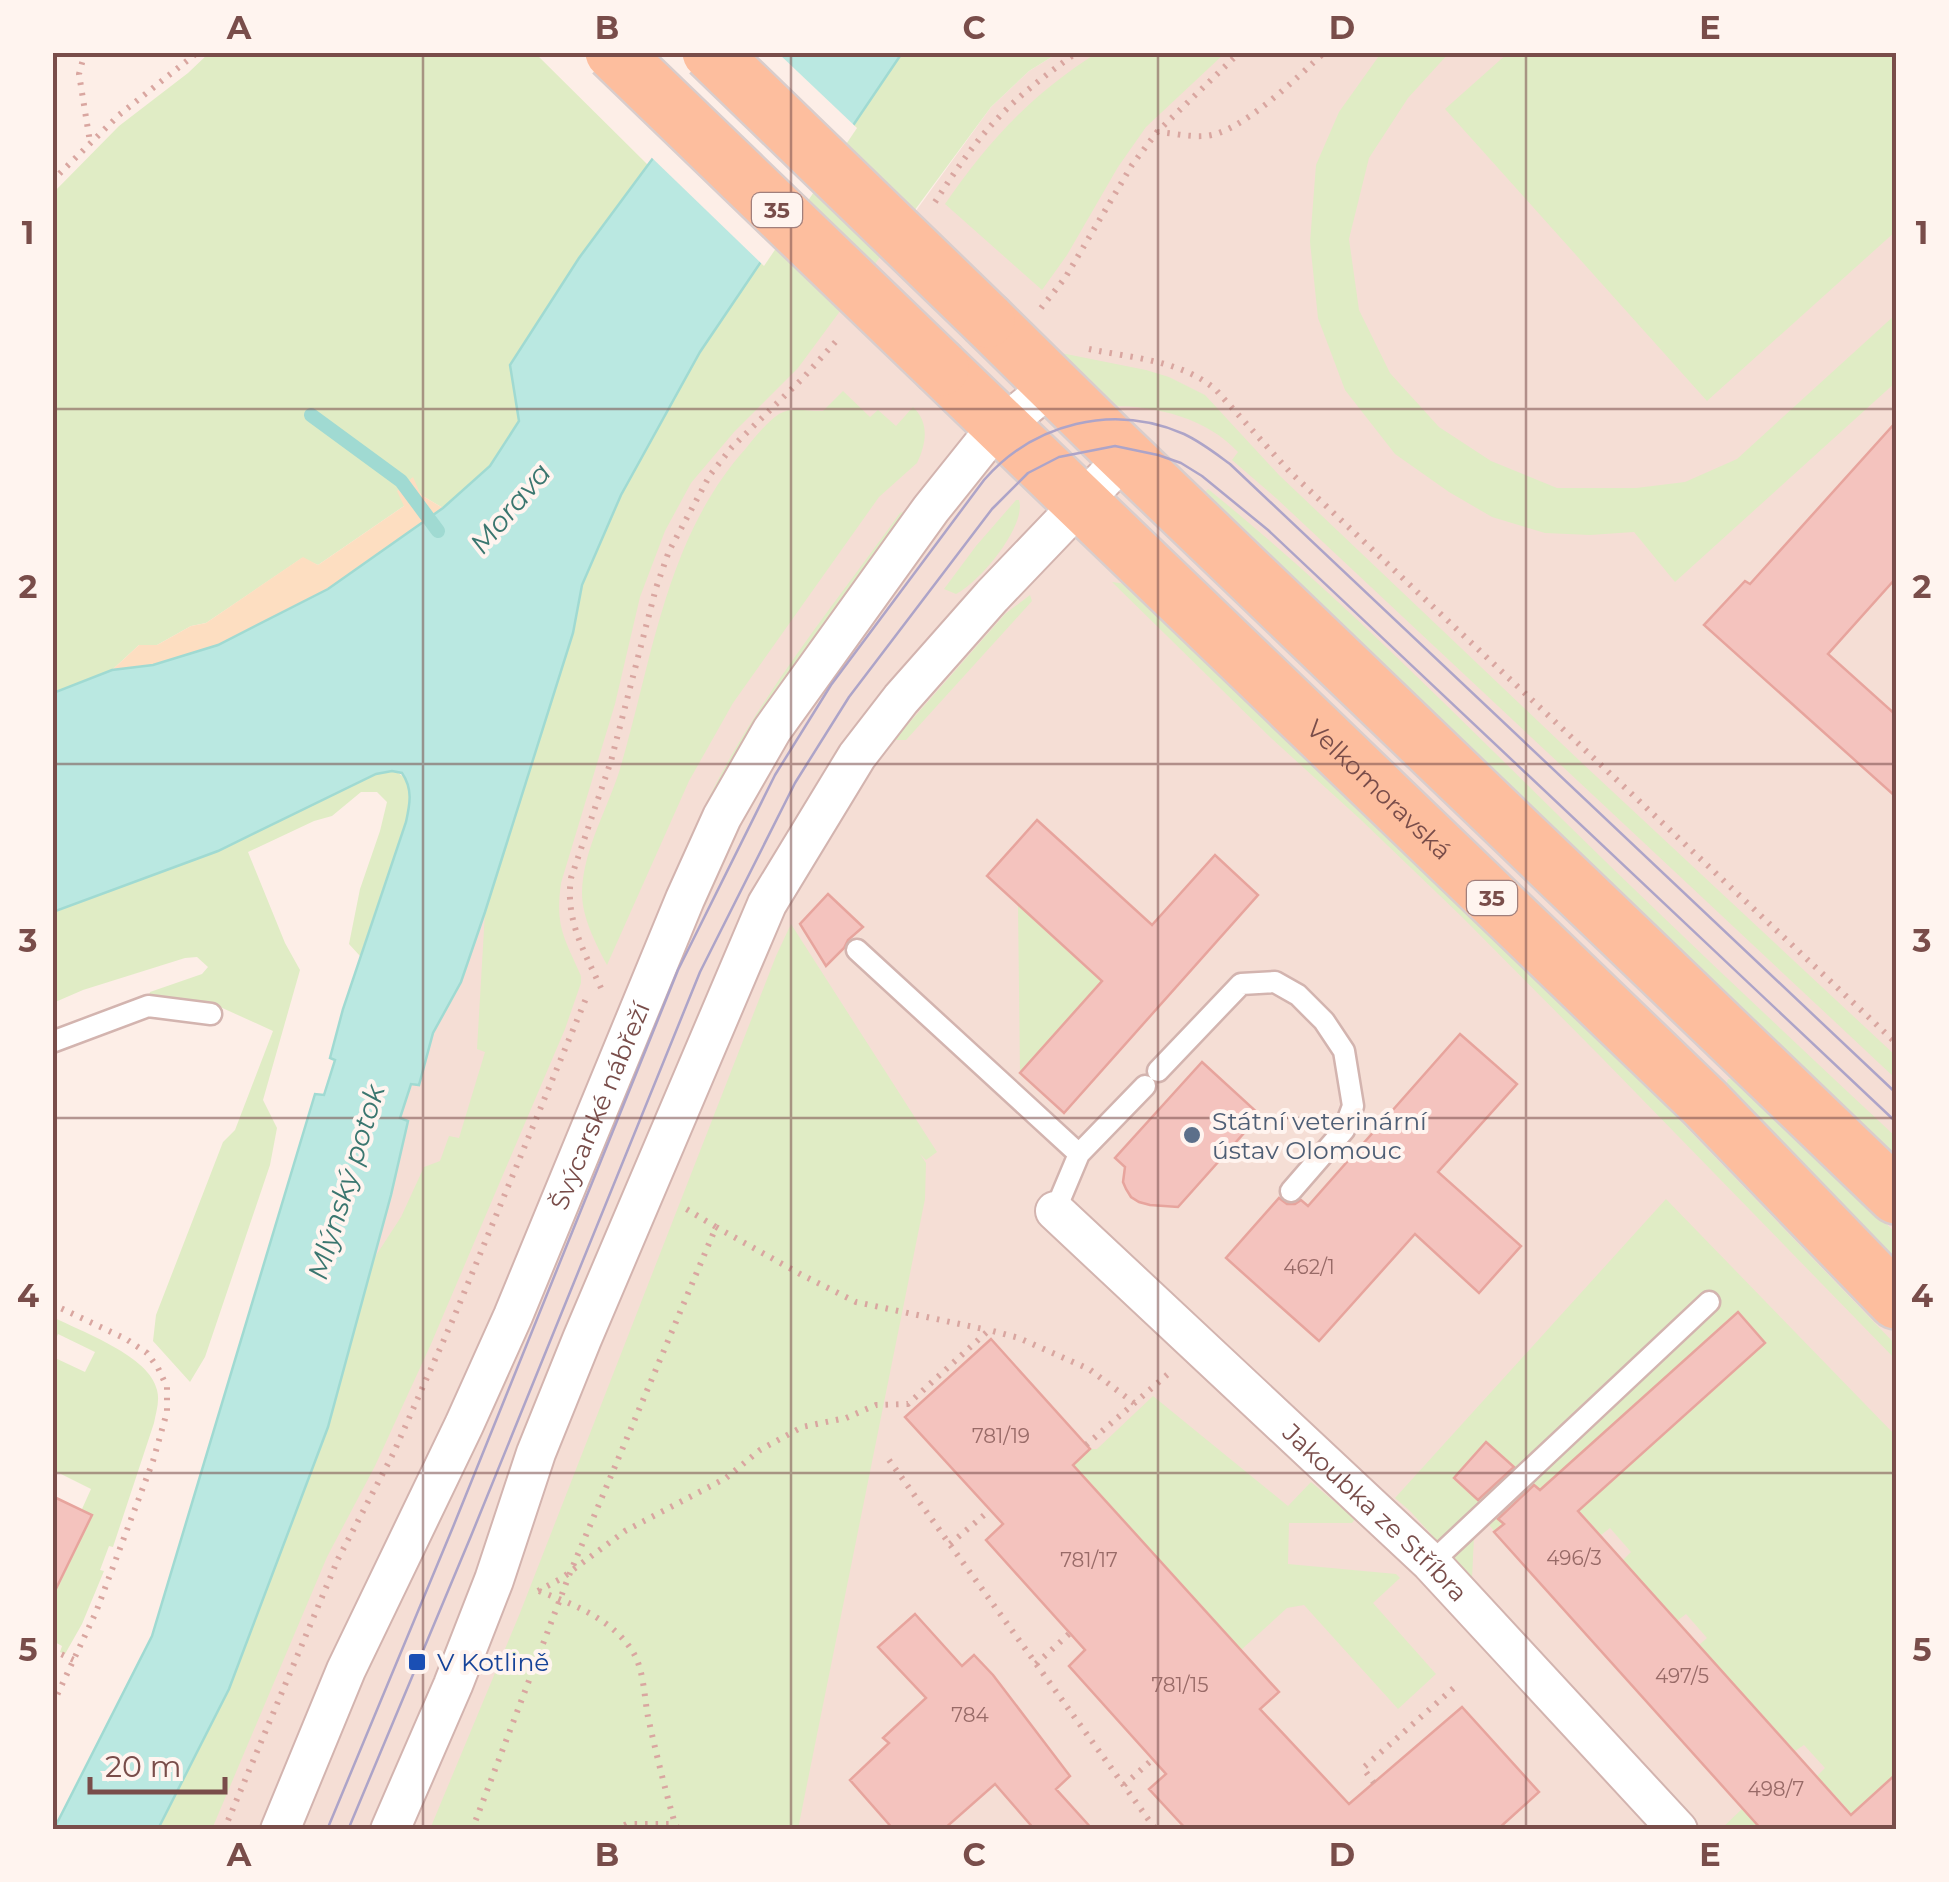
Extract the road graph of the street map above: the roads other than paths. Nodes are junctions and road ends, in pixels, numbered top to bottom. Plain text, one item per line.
1 (614, 52) edge
2 (710, 52) edge
3 (1066, 366) junction
4 (1001, 427) junction
5 (1126, 456) junction
6 (1080, 502) junction
7 (857, 950) dead end
8 (211, 1014) dead end
9 (52, 1042) edge
10 (1080, 1154) junction
11 (1291, 1191) dead end
12 (1896, 1196) edge
13 (1055, 1211) joint
14 (1896, 1301) edge
15 (1709, 1302) dead end
16 (1431, 1563) junction
17 (1673, 1828) edge
18 (280, 1830) edge
19 (390, 1830) edge

1 - 4 main road, Velkomoravská / 35, bridge
2 - 3 main road, 35, bridge
3 - 4 street, Švýcarské nábřeží
3 - 5 main road, 35
4 - 6 main road, Velkomoravská / 35
4 - 18 street, Švýcarské nábřeží
5 - 6 street
5 - 12 main road, 35
6 - 14 main road, Velkomoravská / 35
6 - 19 street
7 - 10 lane
8 - 9 lane
10 - 11 lane
10 - 13 lane
13 - 16 street, Jakoubka ze Stříbra
15 - 16 lane
16 - 17 street, Jakoubka ze Stříbra

